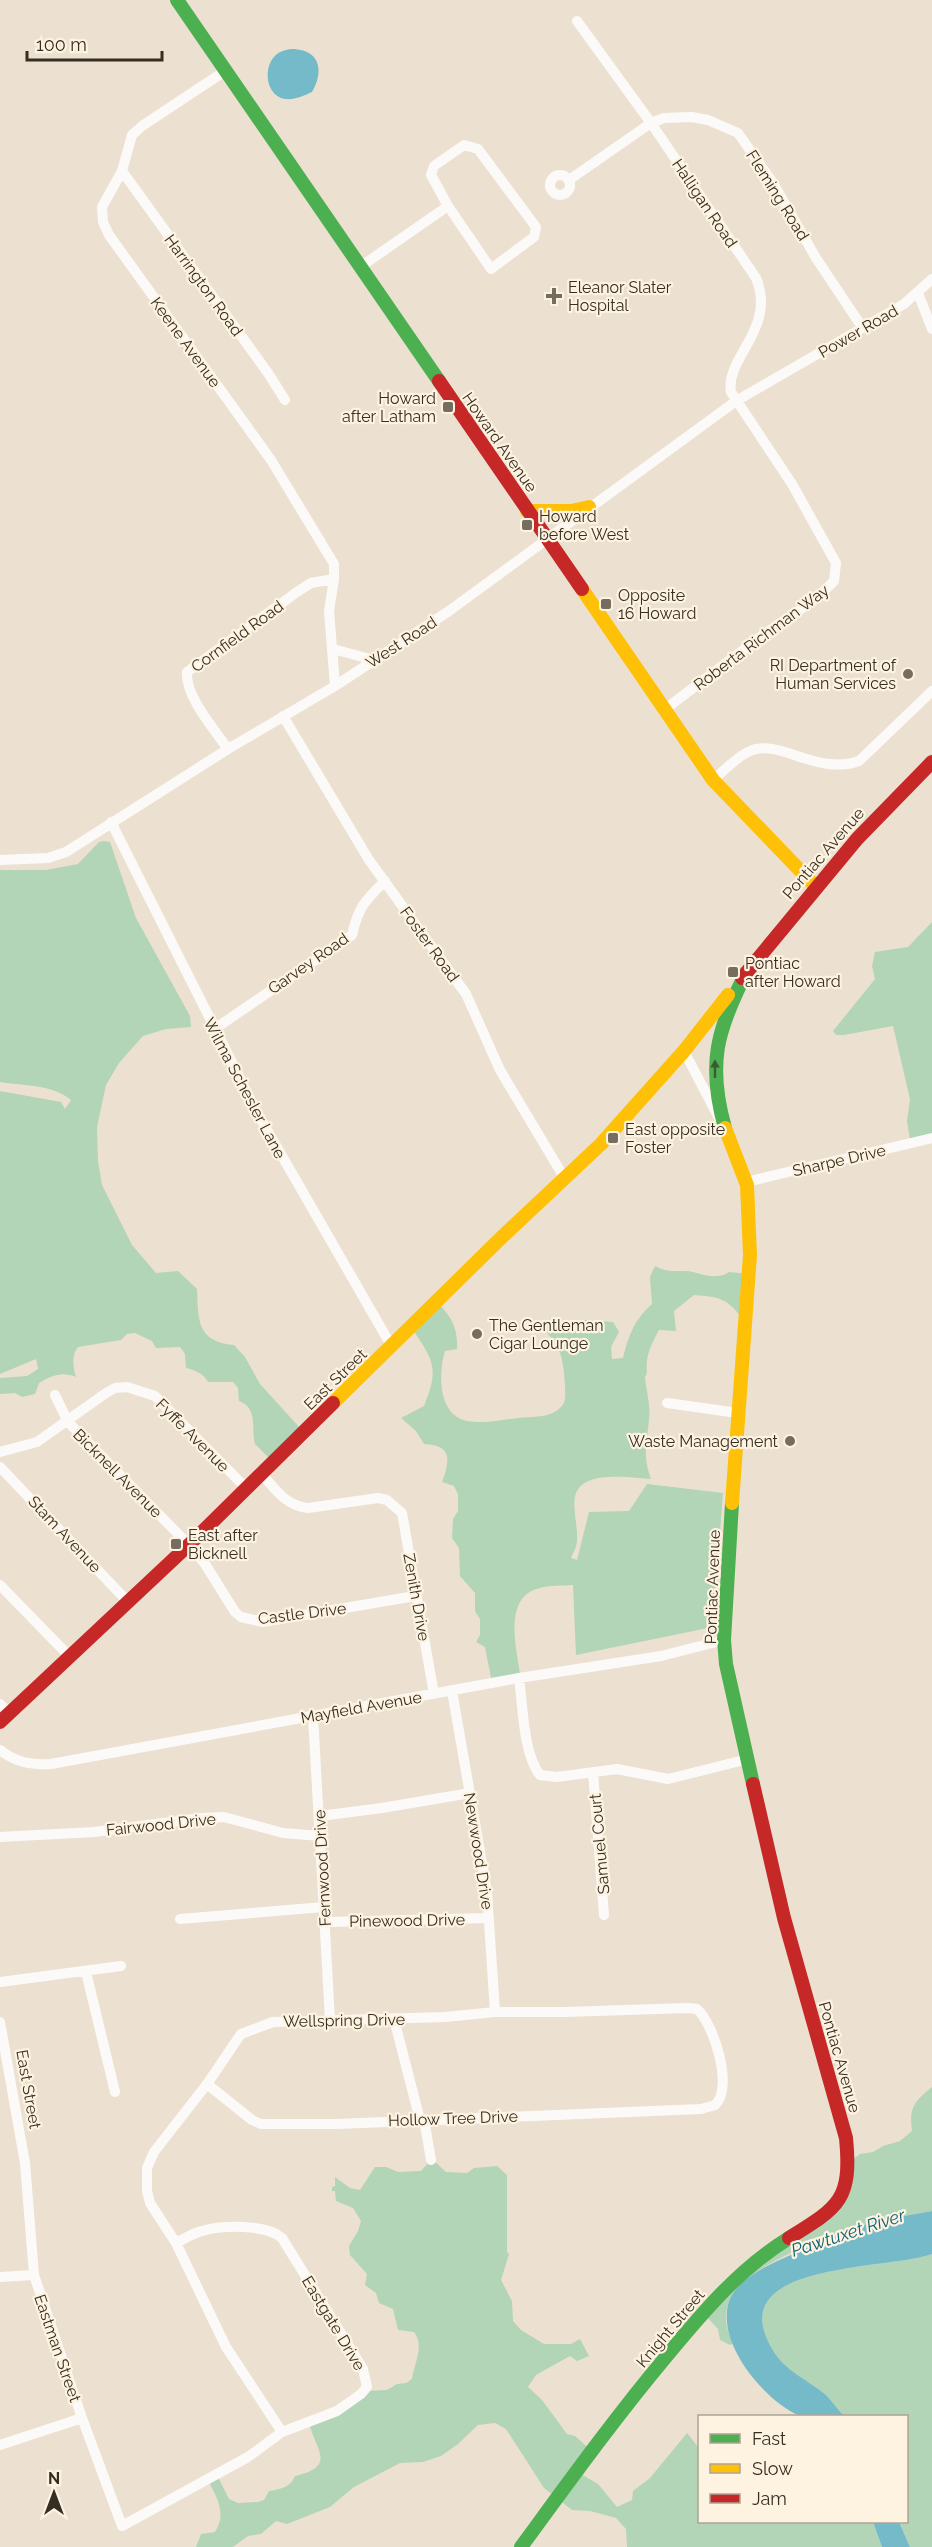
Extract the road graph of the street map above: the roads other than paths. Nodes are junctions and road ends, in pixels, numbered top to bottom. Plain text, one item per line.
1 (177, 0) edge
2 (577, 21) dead end
3 (225, 71) junction
4 (651, 123) junction
5 (122, 171) junction
6 (569, 180) dead end
7 (448, 206) junction
8 (360, 267) junction
9 (932, 279) edge
10 (918, 293) junction
11 (862, 327) junction
12 (932, 329) edge
13 (780, 377) joint
14 (285, 400) dead end
15 (736, 401) junction
16 (589, 507) junction
17 (527, 511) junction
18 (548, 541) junction
19 (334, 579) junction
20 (333, 649) junction
21 (374, 660) junction
22 (335, 686) junction
23 (932, 692) edge
24 (664, 710) junction
25 (283, 716) junction
26 (228, 749) junction
27 (932, 762) edge
28 (713, 780) junction
29 (111, 822) junction
30 (0, 860) edge
31 (385, 881) junction
32 (815, 886) junction
33 (746, 973) junction
34 (213, 1030) junction
35 (684, 1051) junction
36 (724, 1126) junction
37 (932, 1138) edge
38 (565, 1179) junction
39 (746, 1182) junction
40 (392, 1347) junction
41 (55, 1395) dead end
42 (667, 1403) dead end
43 (738, 1413) junction
44 (68, 1422) junction
45 (0, 1452) edge
46 (0, 1467) edge
47 (261, 1473) junction
48 (246, 1488) junction
49 (189, 1545) junction
50 (0, 1585) edge
51 (416, 1596) junction
52 (129, 1603) junction
53 (724, 1640) junction
54 (71, 1658) junction
55 (519, 1678) junction
56 (452, 1691) junction
57 (434, 1694) junction
58 (3, 1713) edge
59 (313, 1716) junction
60 (0, 1750) edge
61 (747, 1759) junction
62 (593, 1772) junction
63 (470, 1793) junction
64 (320, 1816) junction
65 (320, 1836) junction
66 (0, 1837) edge
67 (324, 1906) junction
68 (604, 1915) dead end
69 (489, 1918) junction
70 (180, 1919) dead end
71 (325, 1922) junction
72 (122, 1966) dead end
73 (86, 1972) junction
74 (0, 1982) edge
75 (495, 2012) junction
76 (394, 2019) junction
77 (330, 2020) junction
78 (0, 2022) edge
79 (207, 2084) junction
80 (115, 2092) dead end
81 (712, 2107) joint
82 (422, 2119) junction
83 (847, 2147) joint
84 (431, 2160) dead end
85 (25, 2163) joint
86 (176, 2243) junction
87 (34, 2275) junction
88 (0, 2277) edge
89 (82, 2418) junction
90 (282, 2432) junction
91 (0, 2445) edge
92 (122, 2526) joint
93 (521, 2547) edge

1 - 3 street, Howard Avenue
2 - 4 street, Halligan Road
3 - 5 street, Keene Avenue
3 - 8 street, Howard Avenue
4 - 6 street, Fleming Road
4 - 11 street, Fleming Road
4 - 15 street, Halligan Road
5 - 14 street, Harrington Road
5 - 19 street, Keene Avenue
7 - 7 street
7 - 8 street
8 - 17 street, Howard Avenue
9 - 10 street, Power Road
10 - 11 street, Power Road
10 - 12 street
11 - 13 street, Power Road
13 - 15 street, West Road
15 - 16 street, West Road
15 - 24 street, Roberta Richman Way
16 - 17 street
16 - 18 street, West Road
17 - 18 street, Howard Avenue
18 - 21 street, West Road
18 - 24 street, Howard Avenue
19 - 20 street, Keene Avenue
19 - 26 street, Cornfield Road
20 - 21 street
20 - 22 street, Keene Avenue
21 - 22 street, West Road
22 - 25 street, West Road
23 - 28 street
24 - 28 street, Howard Avenue
25 - 26 street, West Road
25 - 31 street, Foster Road
26 - 29 street, West Road
27 - 32 street, Pontiac Avenue
28 - 32 street, Howard Avenue
29 - 30 street, West Road
29 - 34 street, Wilma Schesler Lane
31 - 34 street, Garvey Road
31 - 38 street, Foster Road
32 - 33 street, Pontiac Avenue
33 - 35 street, Pontiac Avenue
36 -> 33 street, Pontiac Avenue
34 - 40 street, Wilma Schesler Lane
35 - 36 street, Pontiac Avenue
35 - 38 street, East Street
36 - 39 street, Pontiac Avenue
37 - 39 street, Sharpe Drive
38 - 40 street, East Street
39 - 43 street, Pontiac Avenue
40 - 47 street, East Street
41 - 44 street, Bicknell Avenue
42 - 43 street
43 - 53 street, Pontiac Avenue
44 - 45 street
44 - 48 street, Fyffe Avenue
44 - 49 street, Bicknell Avenue
46 - 52 street, Stam Avenue
47 - 48 street, East Street
47 - 51 street, Zenith Drive
48 - 49 street, East Street
49 - 51 street, Castle Drive
49 - 52 street, East Street
50 - 54 street
51 - 57 street, Zenith Drive
52 - 54 street, East Street
53 - 55 street, Mayfield Avenue
53 - 61 street, Pontiac Avenue
54 - 58 street, East Street
55 - 56 street, Mayfield Avenue
55 - 62 street
56 - 57 street, Mayfield Avenue
56 - 63 street, Newwood Drive
57 - 59 street, Mayfield Avenue
59 - 60 street, Mayfield Avenue
59 - 64 street, Fernwood Drive
61 - 62 street
61 - 83 street, Pontiac Avenue
62 - 68 street, Samuel Court
63 - 64 street
63 - 69 street, Newwood Drive
64 - 65 street, Fernwood Drive
65 - 66 street, Fairwood Drive
65 - 67 street, Fernwood Drive
67 - 70 street
67 - 71 street, Fernwood Drive
69 - 71 street, Pinewood Drive
69 - 75 street, Newwood Drive
71 - 77 street, Fernwood Drive
72 - 73 street
73 - 74 street
73 - 80 street
75 - 76 street, Wellspring Drive
75 - 81 street, Wellspring Drive
76 - 77 street, Wellspring Drive
76 - 82 street
77 - 79 street, Wellspring Drive
78 - 85 street, East Street
79 - 82 street, Hollow Tree Drive
79 - 86 street, Wellspring Drive
81 - 82 street, Hollow Tree Drive
82 - 84 street
83 - 93 street, Knight Street
85 - 87 street, Eastman Street
86 - 90 street, Wellspring Drive
86 - 90 street, Eastgate Drive
87 - 88 street
87 - 89 street, Eastman Street
89 - 91 street
89 - 92 street, Eastman Street
90 - 92 street, Eastgate Drive

